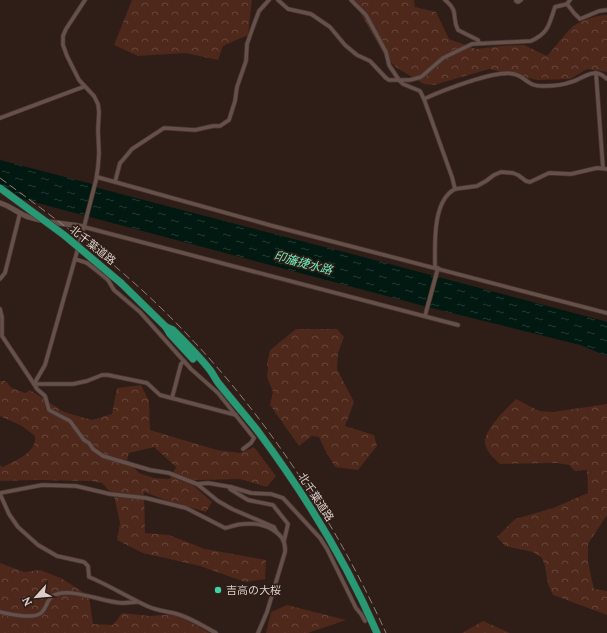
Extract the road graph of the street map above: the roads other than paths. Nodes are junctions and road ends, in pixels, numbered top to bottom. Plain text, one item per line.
1 (85, 0) edge
2 (269, 0) edge
3 (278, 0) edge
4 (351, 0) edge
5 (445, 0) edge
6 (521, 0) edge
7 (516, 1) dead end
8 (569, 2) edge
9 (607, 10) edge
10 (479, 43) junction
11 (596, 73) junction
12 (607, 79) edge
13 (399, 80) junction
14 (83, 87) junction
15 (424, 100) junction
16 (0, 118) edge
17 (605, 169) edge
18 (97, 178) junction
19 (115, 182) junction
20 (0, 188) edge
21 (455, 189) junction
22 (0, 203) edge
23 (20, 213) junction
24 (84, 224) junction
25 (75, 259) junction
26 (436, 268) junction
27 (0, 279) edge
28 (0, 308) edge
29 (607, 313) edge
30 (425, 316) junction
31 (458, 325) dead end
32 (166, 327) junction
33 (188, 353) junction
34 (183, 360) junction
35 (34, 384) junction
36 (219, 384) junction
37 (172, 398) junction
38 (236, 415) junction
39 (242, 449) dead end
40 (197, 484) junction
41 (231, 486) junction
42 (0, 493) edge
43 (277, 533) junction
44 (284, 542) junction
45 (138, 602) junction
46 (0, 612) edge
47 (365, 621) dead end
48 (216, 633) edge
49 (258, 633) edge
50 (377, 633) edge

1 - 14 street
2 - 19 street
3 - 13 street
4 - 13 street
5 - 10 street
6 - 7 street
8 - 9 street
8 - 10 street
10 - 13 street
11 - 12 street
11 - 15 street
11 - 17 street
13 - 15 street
14 - 16 street
14 - 18 street
15 - 21 street
17 - 21 street
18 - 19 street
18 - 24 street
19 - 26 street
20 - 32 highway, 北千葉道路, bridge
21 - 26 street
22 - 23 street
23 - 24 street
23 - 27 street
24 - 25 street
24 - 30 street
25 - 34 street
25 - 35 street
26 - 29 street
26 - 30 street
28 - 35 street
30 - 31 street
32 - 33 highway, 北千葉道路
32 - 36 highway, 北千葉道路
33 - 34 street
33 - 36 highway, 北千葉道路
34 - 37 street
34 - 38 street
35 - 37 street
35 - 40 street
36 - 50 highway, 北千葉道路
37 - 38 street
38 - 39 street
40 - 41 street
40 - 43 street
41 - 44 street
41 - 47 street
42 - 43 street
42 - 45 street
43 - 44 street
44 - 49 street
45 - 46 street
45 - 48 street

